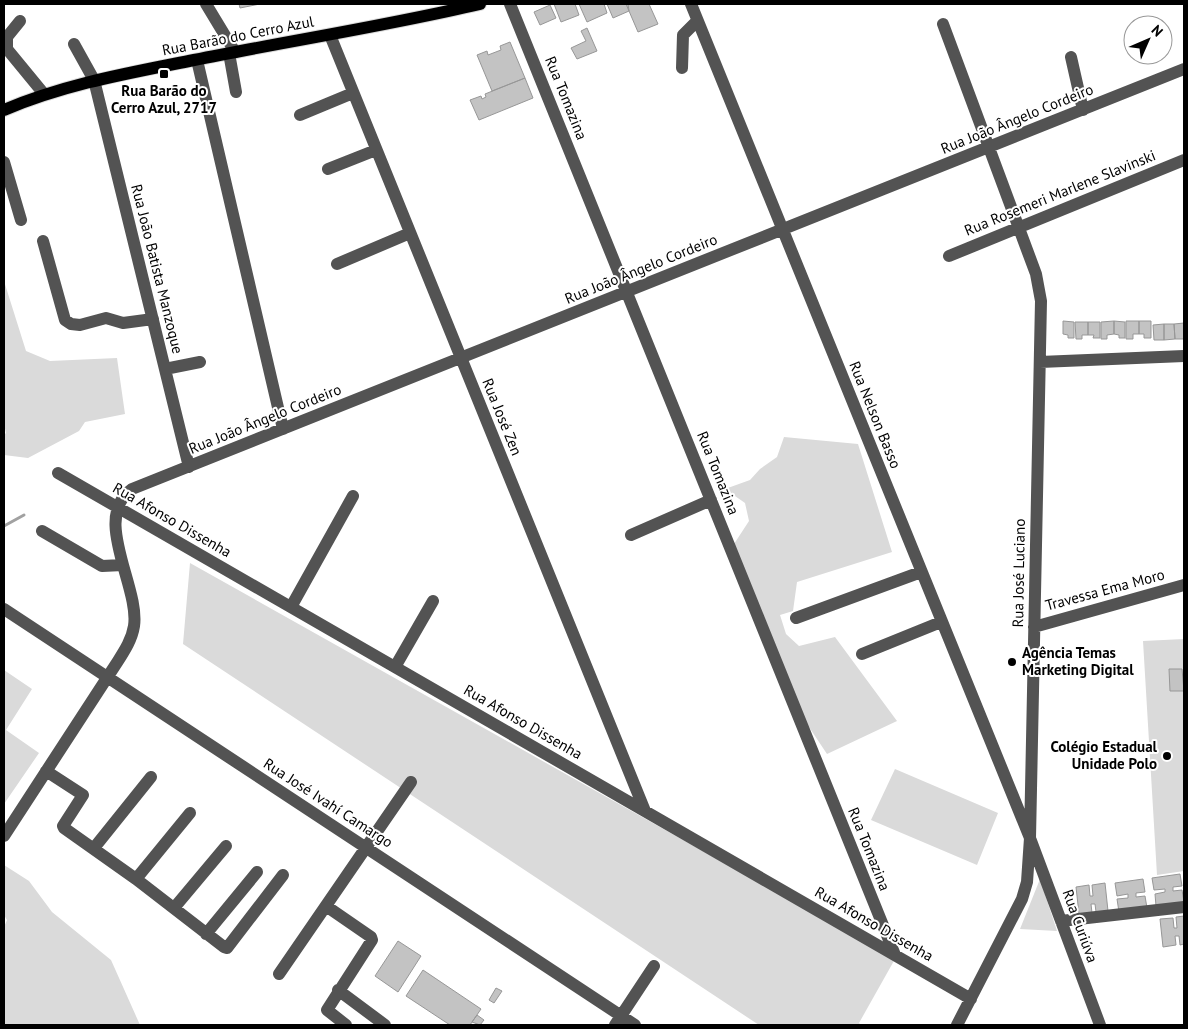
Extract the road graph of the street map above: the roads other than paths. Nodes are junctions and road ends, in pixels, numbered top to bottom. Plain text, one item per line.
1 (206, 4) edge
2 (480, 4) edge
3 (510, 4) edge
4 (690, 4) edge
5 (697, 21) junction
6 (20, 22) dead end
7 (943, 24) dead end
8 (330, 35) junction
9 (74, 44) dead end
10 (232, 52) junction
11 (1071, 57) dead end
12 (197, 60) junction
13 (682, 68) dead end
14 (1184, 69) edge
15 (94, 80) junction
16 (236, 92) dead end
17 (353, 93) junction
18 (44, 94) junction
19 (4, 110) edge
20 (1083, 110) junction
21 (300, 115) dead end
22 (989, 147) junction
23 (376, 150) junction
24 (1184, 160) edge
25 (4, 162) edge
26 (328, 169) dead end
27 (20, 220) dead end
28 (1019, 228) junction
29 (782, 230) junction
30 (410, 233) junction
31 (43, 241) dead end
32 (949, 256) dead end
33 (337, 264) dead end
34 (627, 292) junction
35 (153, 319) junction
36 (1184, 356) edge
37 (461, 358) junction
38 (200, 362) dead end
39 (1040, 362) junction
40 (165, 368) junction
41 (283, 429) junction
42 (189, 467) junction
43 (58, 473) dead end
44 (353, 496) dead end
45 (711, 500) junction
46 (118, 508) junction
47 (42, 532) dead end
48 (631, 535) dead end
49 (123, 566) junction
50 (921, 572) junction
51 (1184, 585) edge
52 (433, 601) dead end
53 (291, 607) junction
54 (4, 609) edge
55 (796, 618) dead end
56 (941, 622) junction
57 (1034, 627) junction
58 (862, 654) dead end
59 (395, 667) junction
60 (107, 677) junction
61 (46, 771) junction
62 (151, 777) dead end
63 (411, 782) dead end
64 (644, 811) junction
65 (190, 813) dead end
66 (4, 836) edge
67 (1030, 838) junction
68 (226, 846) dead end
69 (94, 848) junction
70 (366, 848) junction
71 (257, 872) dead end
72 (283, 875) dead end
73 (136, 879) junction
74 (326, 906) junction
75 (1184, 907) edge
76 (174, 908) junction
77 (1061, 921) junction
78 (206, 934) junction
79 (895, 955) junction
80 (654, 966) dead end
81 (279, 974) dead end
82 (338, 990) junction
83 (971, 999) junction
84 (618, 1021) edge
85 (346, 1025) edge
86 (385, 1025) edge
87 (635, 1025) edge
88 (957, 1025) edge
89 (1100, 1025) edge

1 - 10 street
2 - 8 main road, Rua Barão do Cerro Azul
3 - 34 street, Rua Tomazina
4 - 5 street, Rua Nelson Basso
5 - 13 street
5 - 29 street, Rua Nelson Basso
6 - 18 street
7 - 22 street, Rua José Luciano
8 - 10 main road, Rua Barão do Cerro Azul
8 - 17 street, Rua José Zen
9 - 15 street, Rua João Batista Manzoque
10 - 12 main road, Rua Barão do Cerro Azul
10 - 16 street
11 - 20 street
12 - 15 main road, Rua Barão do Cerro Azul
12 - 41 street
14 - 20 street, Rua João Ângelo Cordeiro
15 - 18 main road, Rua Barão do Cerro Azul
15 - 35 street, Rua João Batista Manzoque
17 - 21 street
17 - 23 street, Rua José Zen
18 - 19 main road, Rua Barão do Cerro Azul
20 - 22 street, Rua João Ângelo Cordeiro
22 - 28 street, Rua José Luciano
22 - 29 street, Rua João Ângelo Cordeiro
23 - 26 street
23 - 30 street, Rua José Zen
24 - 28 street, Rua Rosemeri Marlene Slavinski
25 - 27 street
28 - 32 street, Rua Rosemeri Marlene Slavinski
28 - 39 street, Rua José Luciano
29 - 34 street, Rua João Ângelo Cordeiro
29 - 50 street, Rua Nelson Basso
30 - 33 street
30 - 37 street, Rua José Zen
31 - 35 street
34 - 37 street, Rua João Ângelo Cordeiro
34 - 45 street, Rua Tomazina
35 - 40 street, Rua João Batista Manzoque
36 - 39 street
37 - 41 street, Rua João Ângelo Cordeiro
37 - 64 street, Rua José Zen
38 - 40 street
39 - 57 street, Rua José Luciano
40 - 42 street, Rua João Batista Manzoque
41 - 42 street, Rua João Ângelo Cordeiro
42 - 46 street, Rua João Ângelo Cordeiro
43 - 46 street, Rua Afonso Dissenha
44 - 53 street
45 - 48 street
45 - 79 street, Rua Tomazina
46 - 49 street
46 - 53 street, Rua Afonso Dissenha
47 - 49 street
49 - 60 street
50 - 55 street
50 - 56 street, Rua Nelson Basso
51 - 57 street, Travessa Ema Moro
52 - 59 street
53 - 59 street, Rua Afonso Dissenha
54 - 60 street, Rua José Ivahí Camargo
56 - 58 street
56 - 67 street, Rua Nelson Basso
57 - 67 street, Rua José Luciano
59 - 64 street, Rua Afonso Dissenha
60 - 61 street
60 - 70 street, Rua José Ivahí Camargo
61 - 66 street
61 - 69 street
62 - 69 street
63 - 70 street
64 - 79 street, Rua Afonso Dissenha
65 - 73 street
67 - 77 street, Rua Curiúva
67 - 83 street, Rua José Luciano
68 - 76 street
69 - 73 street
70 - 74 street
70 - 84 street, Rua José Ivahí Camargo
71 - 78 street
72 - 78 street
73 - 76 street
74 - 81 street
74 - 82 street
75 - 77 street
76 - 78 street
77 - 89 street, Rua Curiúva
79 - 83 street, Rua Afonso Dissenha
80 - 84 street
82 - 85 street
82 - 86 street
83 - 88 street, Rua José Luciano
84 - 87 street, Rua José Ivahí Camargo

